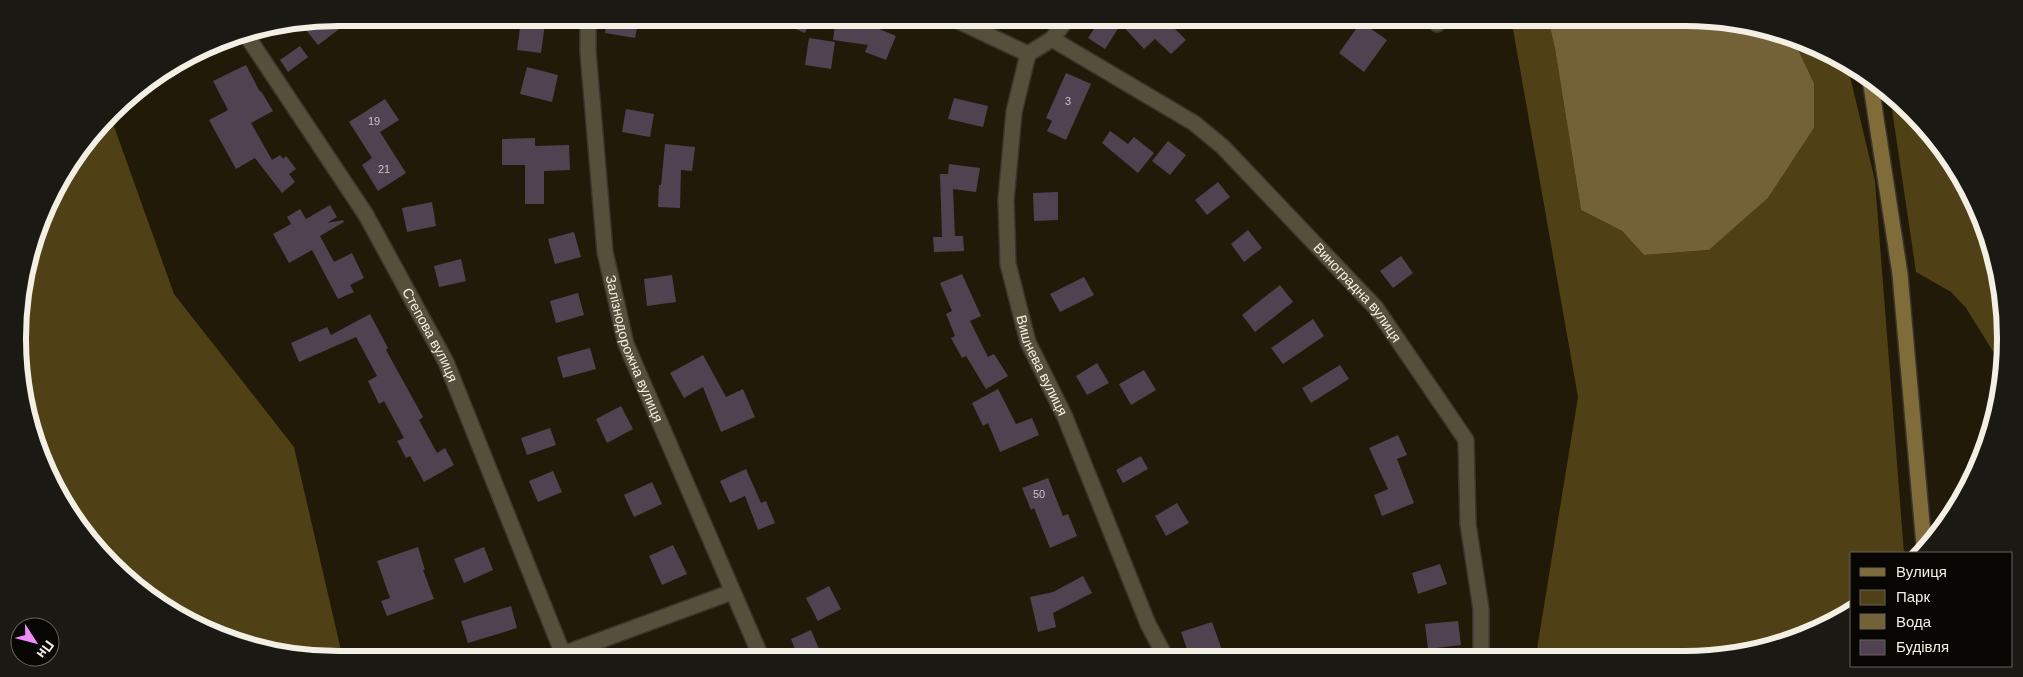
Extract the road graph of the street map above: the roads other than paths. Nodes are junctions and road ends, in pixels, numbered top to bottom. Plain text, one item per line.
1 (588, 26) edge
2 (969, 26) edge
3 (1062, 26) edge
4 (1052, 39) junction
5 (249, 40) edge
6 (1028, 54) junction
7 (1871, 89) edge
8 (1923, 539) edge
9 (732, 592) junction
10 (562, 651) edge
11 (577, 651) edge
12 (758, 651) edge
13 (1162, 651) edge
14 (1481, 651) edge

1 - 9 street, Залізнодорожна вулиця
2 - 6 street
3 - 4 street
4 - 6 street
4 - 14 street, Виноградна вулиця
5 - 10 street, Степова вулиця
6 - 13 street, Вишнева вулиця
7 - 8 street
9 - 11 street
9 - 12 street, Залізнодорожна вулиця

